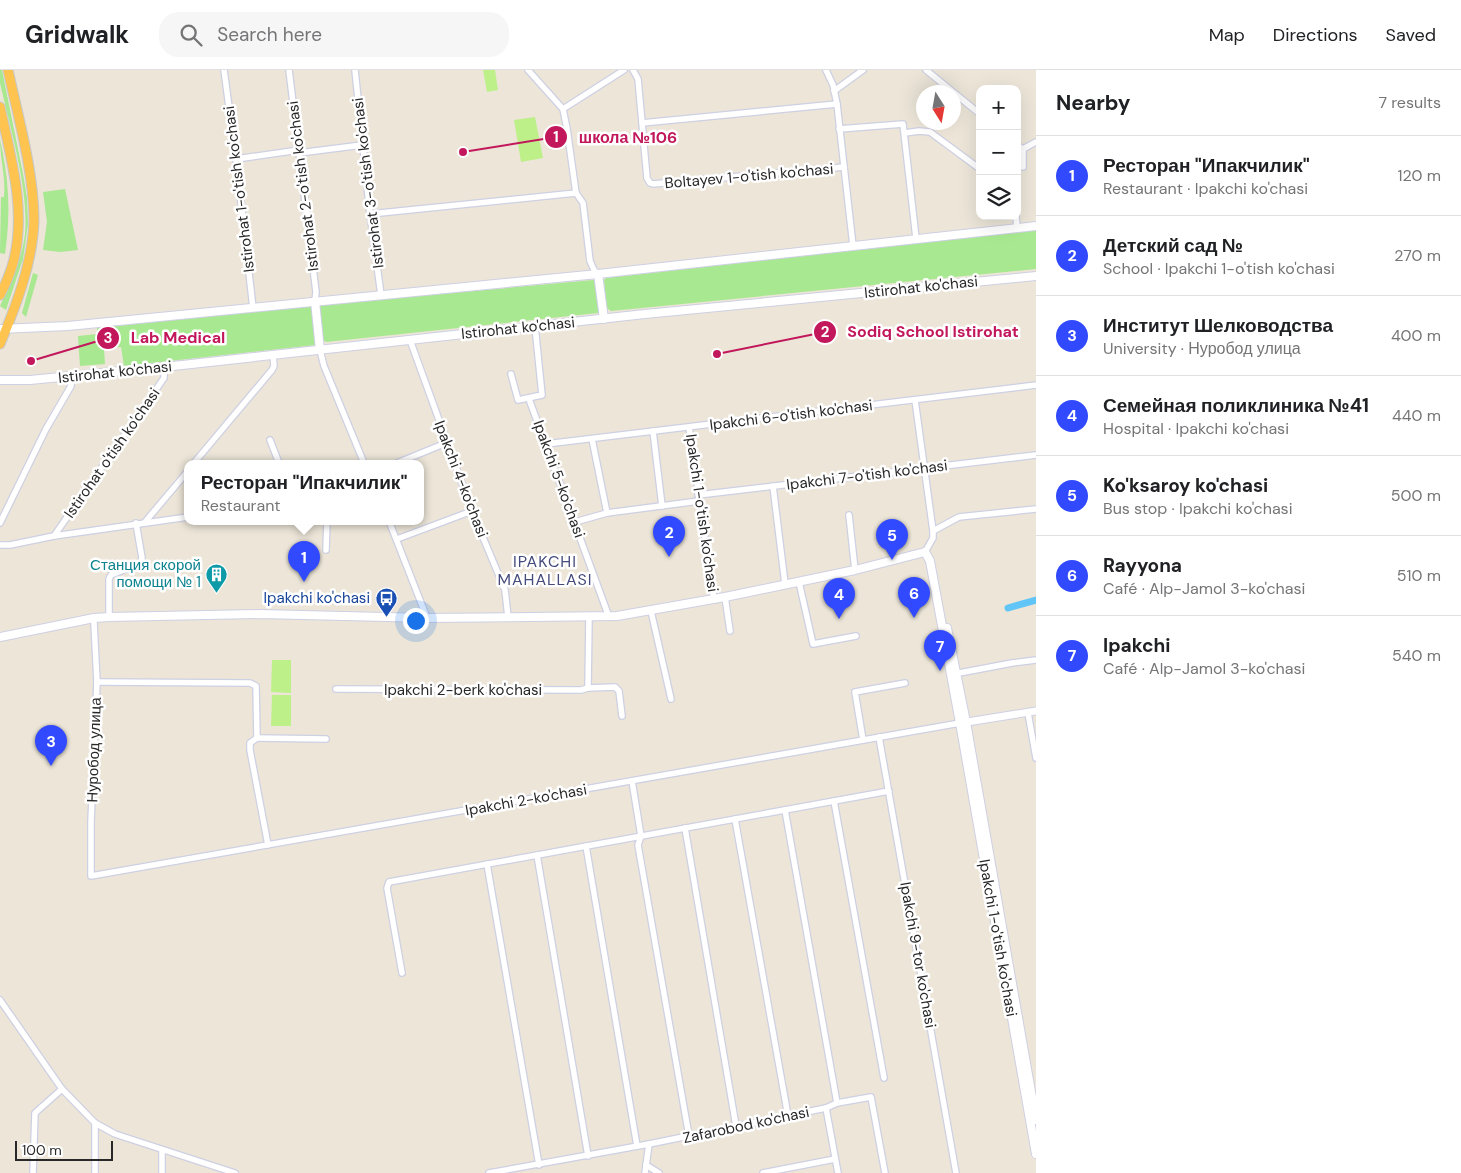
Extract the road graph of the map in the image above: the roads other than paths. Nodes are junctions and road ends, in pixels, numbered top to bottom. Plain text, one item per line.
1 (8, 70) edge
2 (224, 70) edge
3 (289, 70) edge
4 (355, 70) edge
5 (528, 70) edge
6 (624, 70) edge
7 (633, 70) edge
8 (826, 70) edge
9 (863, 70) edge
10 (930, 71) edge
11 (834, 91) junction
12 (837, 104) junction
13 (0, 107) edge
14 (563, 109) junction
15 (976, 111) edge
16 (642, 123) junction
17 (839, 129) junction
18 (905, 132) junction
19 (1036, 142) edge
20 (362, 146) junction
21 (1023, 149) joint
22 (299, 152) junction
23 (236, 159) junction
24 (976, 166) edge
25 (844, 167) junction
26 (1024, 167) dead end
27 (576, 193) junction
28 (370, 214) junction
29 (1016, 220) edge
30 (1036, 226) edge
31 (1017, 228) junction
32 (916, 238) junction
33 (853, 246) junction
34 (598, 274) junction
35 (1036, 276) edge
36 (0, 295) edge
37 (381, 295) junction
38 (315, 301) junction
39 (252, 308) junction
40 (604, 319) junction
41 (536, 326) junction
42 (3, 328) edge
43 (410, 340) junction
44 (0, 344) edge
45 (320, 350) junction
46 (273, 355) junction
47 (164, 367) junction
48 (511, 374) dead end
49 (70, 377) junction
50 (0, 380) edge
51 (1036, 385) edge
52 (529, 398) junction
53 (915, 400) junction
54 (689, 427) junction
55 (654, 431) junction
56 (592, 439) junction
57 (270, 440) dead end
58 (446, 443) junction
59 (546, 444) junction
60 (1036, 455) edge
61 (197, 460) edge
62 (279, 460) edge
63 (363, 460) edge
64 (404, 460) edge
65 (925, 468) junction
66 (184, 476) edge
67 (773, 486) junction
68 (699, 498) junction
69 (662, 506) junction
70 (1036, 509) edge
71 (472, 511) junction
72 (607, 513) junction
73 (849, 515) dead end
74 (184, 517) edge
75 (145, 522) junction
76 (575, 522) junction
77 (0, 523) edge
78 (136, 523) junction
79 (327, 525) edge
80 (391, 525) edge
81 (933, 531) junction
82 (54, 536) junction
83 (397, 539) junction
84 (0, 545) edge
85 (326, 550) dead end
86 (925, 552) junction
87 (855, 570) junction
88 (799, 582) junction
89 (785, 584) junction
90 (725, 597) junction
91 (714, 600) junction
92 (651, 610) junction
93 (109, 617) junction
94 (508, 617) junction
95 (589, 617) junction
96 (609, 617) junction
97 (427, 618) junction
98 (94, 623) dead end
99 (730, 631) dead end
100 (856, 636) dead end
101 (0, 637) edge
102 (1036, 660) edge
103 (954, 674) junction
104 (97, 682) junction
105 (905, 682) dead end
106 (588, 688) junction
107 (336, 689) dead end
108 (671, 699) dead end
109 (1036, 711) edge
110 (1028, 713) junction
111 (622, 716) dead end
112 (963, 722) junction
113 (879, 737) junction
114 (257, 738) junction
115 (326, 738) dead end
116 (863, 740) junction
117 (1036, 758) edge
118 (632, 781) junction
119 (889, 791) junction
120 (834, 801) junction
121 (785, 810) junction
122 (735, 819) junction
123 (685, 828) junction
124 (641, 836) junction
125 (268, 845) junction
126 (586, 846) junction
127 (537, 855) junction
128 (486, 864) junction
129 (91, 876) joint
130 (402, 973) dead end
131 (0, 1000) edge
132 (884, 1078) dead end
133 (62, 1089) junction
134 (837, 1103) junction
135 (826, 1108) junction
136 (788, 1116) junction
137 (1036, 1120) edge
138 (95, 1123) junction
139 (736, 1126) junction
140 (688, 1136) junction
141 (649, 1144) junction
142 (637, 1146) junction
143 (162, 1151) junction
144 (1036, 1154) edge
145 (588, 1156) junction
146 (835, 1159) junction
147 (539, 1165) junction
148 (646, 1165) junction
149 (33, 1173) edge
150 (94, 1173) edge
151 (162, 1173) edge
152 (235, 1173) edge
153 (489, 1173) edge
154 (645, 1173) edge
155 (659, 1173) edge
156 (763, 1173) edge
157 (838, 1173) edge
158 (885, 1173) edge
159 (956, 1173) edge

1 - 42 highway
2 - 23 street, Istirohat 1-o'tish ko'chasi
3 - 22 street, Istirohat 2-o'tish ko'chasi
4 - 20 street, Istirohat 3-o'tish ko'chasi
5 - 14 street
6 - 14 street
7 - 16 street
8 - 11 street
9 - 11 street
10 - 15 street
11 - 12 street
12 - 16 street
12 - 17 street
13 - 36 highway
14 - 27 street
16 - 25 street, Boltayev 1-o'tish ko'chasi
17 - 18 street
17 - 25 street
18 - 24 street
18 - 32 street
19 - 21 street
20 - 22 street
20 - 28 street, Istirohat 3-o'tish ko'chasi
21 - 26 street
22 - 23 street
22 - 38 street, Istirohat 2-o'tish ko'chasi
23 - 39 street, Istirohat 1-o'tish ko'chasi
25 - 33 street
27 - 28 street
27 - 34 street
28 - 37 street, Istirohat 3-o'tish ko'chasi
29 - 31 street
30 - 31 main road
31 - 32 main road
32 - 33 main road
33 - 34 main road
34 - 37 main road
34 - 40 main road
35 - 40 main road, Istirohat ko'chasi
37 - 38 main road
38 - 39 main road
38 - 45 main road
39 - 42 main road
40 - 41 main road, Istirohat ko'chasi
41 - 43 main road, Istirohat ko'chasi
41 - 52 street
42 - 44 highway
43 - 45 main road, Istirohat ko'chasi
43 - 58 street, Ipakchi 4-ko'chasi
45 - 46 main road, Istirohat ko'chasi
45 - 63 street
46 - 47 main road, Istirohat ko'chasi
46 - 61 street
47 - 49 main road, Istirohat ko'chasi
47 - 82 street, Istirohat o'tish ko'chasi
48 - 52 street
49 - 50 main road, Istirohat ko'chasi
49 - 77 street
51 - 53 street, Ipakchi 6-o'tish ko'chasi
52 - 59 street, Ipakchi 5-ko'chasi
53 - 54 street, Ipakchi 6-o'tish ko'chasi
53 - 65 street
54 - 55 street, Ipakchi 6-o'tish ko'chasi
54 - 68 street, Ipakchi 1-o'tish ko'chasi
55 - 56 street, Ipakchi 6-o'tish ko'chasi
55 - 69 street
56 - 59 street, Ipakchi 6-o'tish ko'chasi
56 - 72 street
57 - 62 street
58 - 64 street
58 - 71 street, Ipakchi 4-ko'chasi
59 - 76 street, Ipakchi 5-ko'chasi
60 - 65 street, Ipakchi 7-o'tish ko'chasi
65 - 67 street, Ipakchi 7-o'tish ko'chasi
65 - 81 street
66 - 75 street
67 - 68 street, Ipakchi 7-o'tish ko'chasi
67 - 89 street
68 - 69 street, Ipakchi 7-o'tish ko'chasi
68 - 91 street, Ipakchi 1-o'tish ko'chasi
69 - 72 street, Ipakchi 7-o'tish ko'chasi
70 - 81 street
71 - 83 street
71 - 94 street, Ipakchi 4-ko'chasi
72 - 76 street, Ipakchi 7-o'tish ko'chasi
73 - 87 street
74 - 75 street
75 - 78 street
76 - 96 street, Ipakchi 5-ko'chasi
78 - 82 street
78 - 93 street
79 - 85 street
80 - 83 street
81 - 86 street
82 - 84 street
83 - 97 street
86 - 87 main road
86 - 103 main road
87 - 88 main road
88 - 89 main road
88 - 100 street
89 - 90 main road
90 - 91 main road
90 - 99 street
91 - 92 main road
92 - 96 main road
92 - 108 street
93 - 97 main road
93 - 101 main road
94 - 95 main road
94 - 97 main road
95 - 96 main road
95 - 106 street
98 - 104 street, Нуробод улица
102 - 103 street
103 - 112 main road
104 - 114 street
104 - 129 street, Нуробод улица
105 - 116 street
106 - 107 street, Ipakchi 2-berk ko'chasi
106 - 111 street, Ipakchi 2-berk ko'chasi
109 - 110 street
110 - 112 street
110 - 117 street
112 - 113 street, Ipakchi 2-ko'chasi
112 - 137 main road, Ipakchi 1-o'tish ko'chasi
112 - 144 main road, Ipakchi 1-o'tish ko'chasi
113 - 116 street, Ipakchi 2-ko'chasi
113 - 119 street, Ipakchi 9-tor ko'chasi
114 - 115 street
114 - 125 street
116 - 118 street, Ipakchi 2-ko'chasi
118 - 124 street
118 - 125 street, Ipakchi 2-ko'chasi
119 - 120 street
119 - 159 street, Ipakchi 9-tor ko'chasi
120 - 121 street
120 - 132 street
121 - 122 street
121 - 134 street
122 - 123 street
122 - 136 street
123 - 124 street
123 - 139 street
124 - 126 street
124 - 140 street
125 - 129 street, Ipakchi 2-ko'chasi
126 - 127 street
126 - 142 street
127 - 128 street
127 - 145 street
128 - 130 street
128 - 147 street
131 - 133 street
133 - 138 street
133 - 149 street
134 - 135 street, Zafarobod ko'chasi
134 - 158 street, Zafarobod ko'chasi
135 - 136 street, Zafarobod ko'chasi
135 - 146 street
136 - 139 street, Zafarobod ko'chasi
138 - 143 street
138 - 150 street
139 - 140 street, Zafarobod ko'chasi
140 - 141 street, Zafarobod ko'chasi
141 - 142 street, Zafarobod ko'chasi
141 - 148 street
142 - 145 street, Zafarobod ko'chasi
143 - 151 street
143 - 152 street
145 - 147 street, Zafarobod ko'chasi
146 - 156 street
146 - 157 street
147 - 153 street, Zafarobod ko'chasi
148 - 154 street
148 - 155 street

